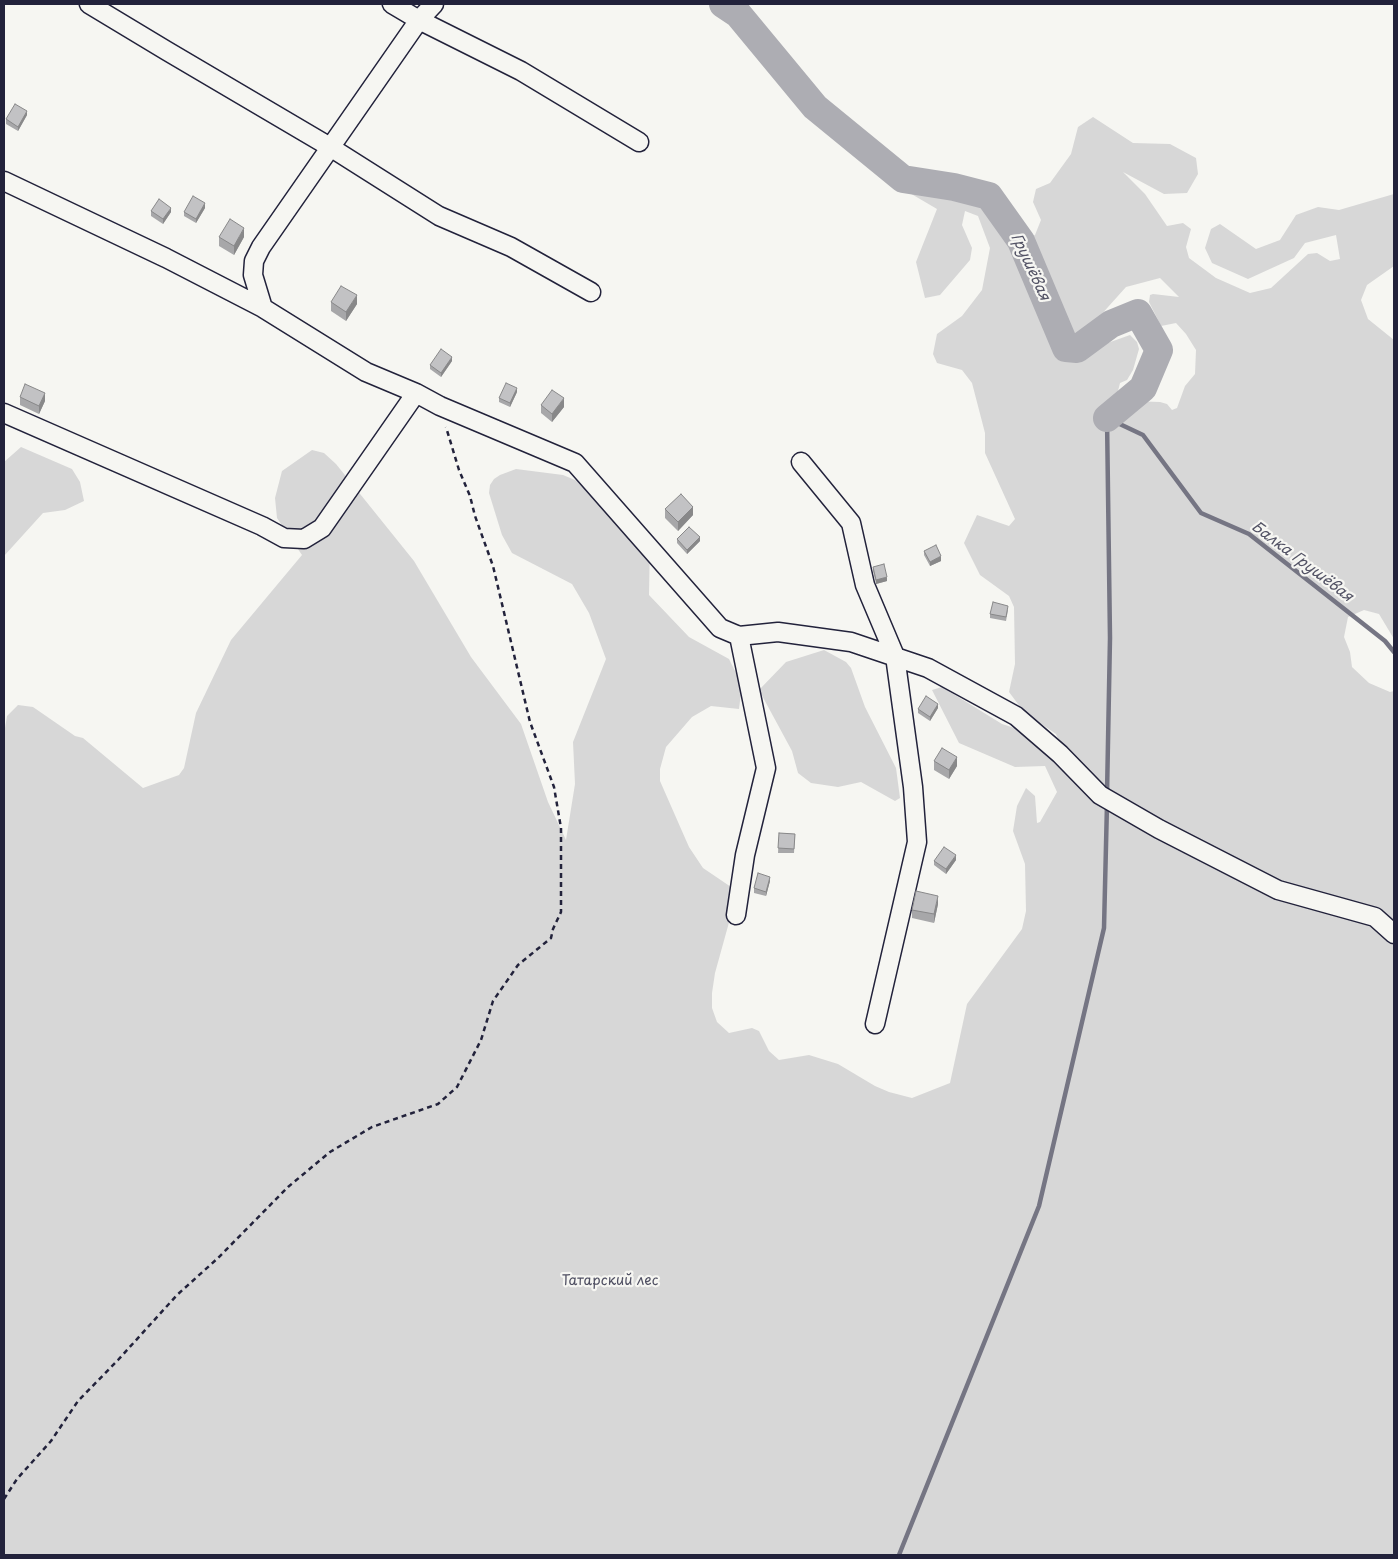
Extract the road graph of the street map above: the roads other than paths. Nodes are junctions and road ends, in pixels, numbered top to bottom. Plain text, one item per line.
1 (89, 4) edge
2 (392, 4) edge
3 (434, 4) edge
4 (419, 20) junction
5 (639, 142) dead end
6 (330, 147) junction
7 (4, 182) edge
8 (591, 292) dead end
9 (263, 308) junction
10 (416, 393) junction
11 (4, 413) edge
12 (801, 462) dead end
13 (739, 636) junction
14 (896, 656) junction
15 (736, 915) dead end
16 (1394, 934) edge
17 (874, 1024) dead end

1 - 6 street
2 - 4 street
3 - 4 street
4 - 5 street
4 - 6 street
6 - 8 street
6 - 9 street
7 - 9 street
9 - 10 street
10 - 11 street
10 - 13 street
12 - 14 street
13 - 14 street
13 - 15 street
14 - 16 street
14 - 17 street

